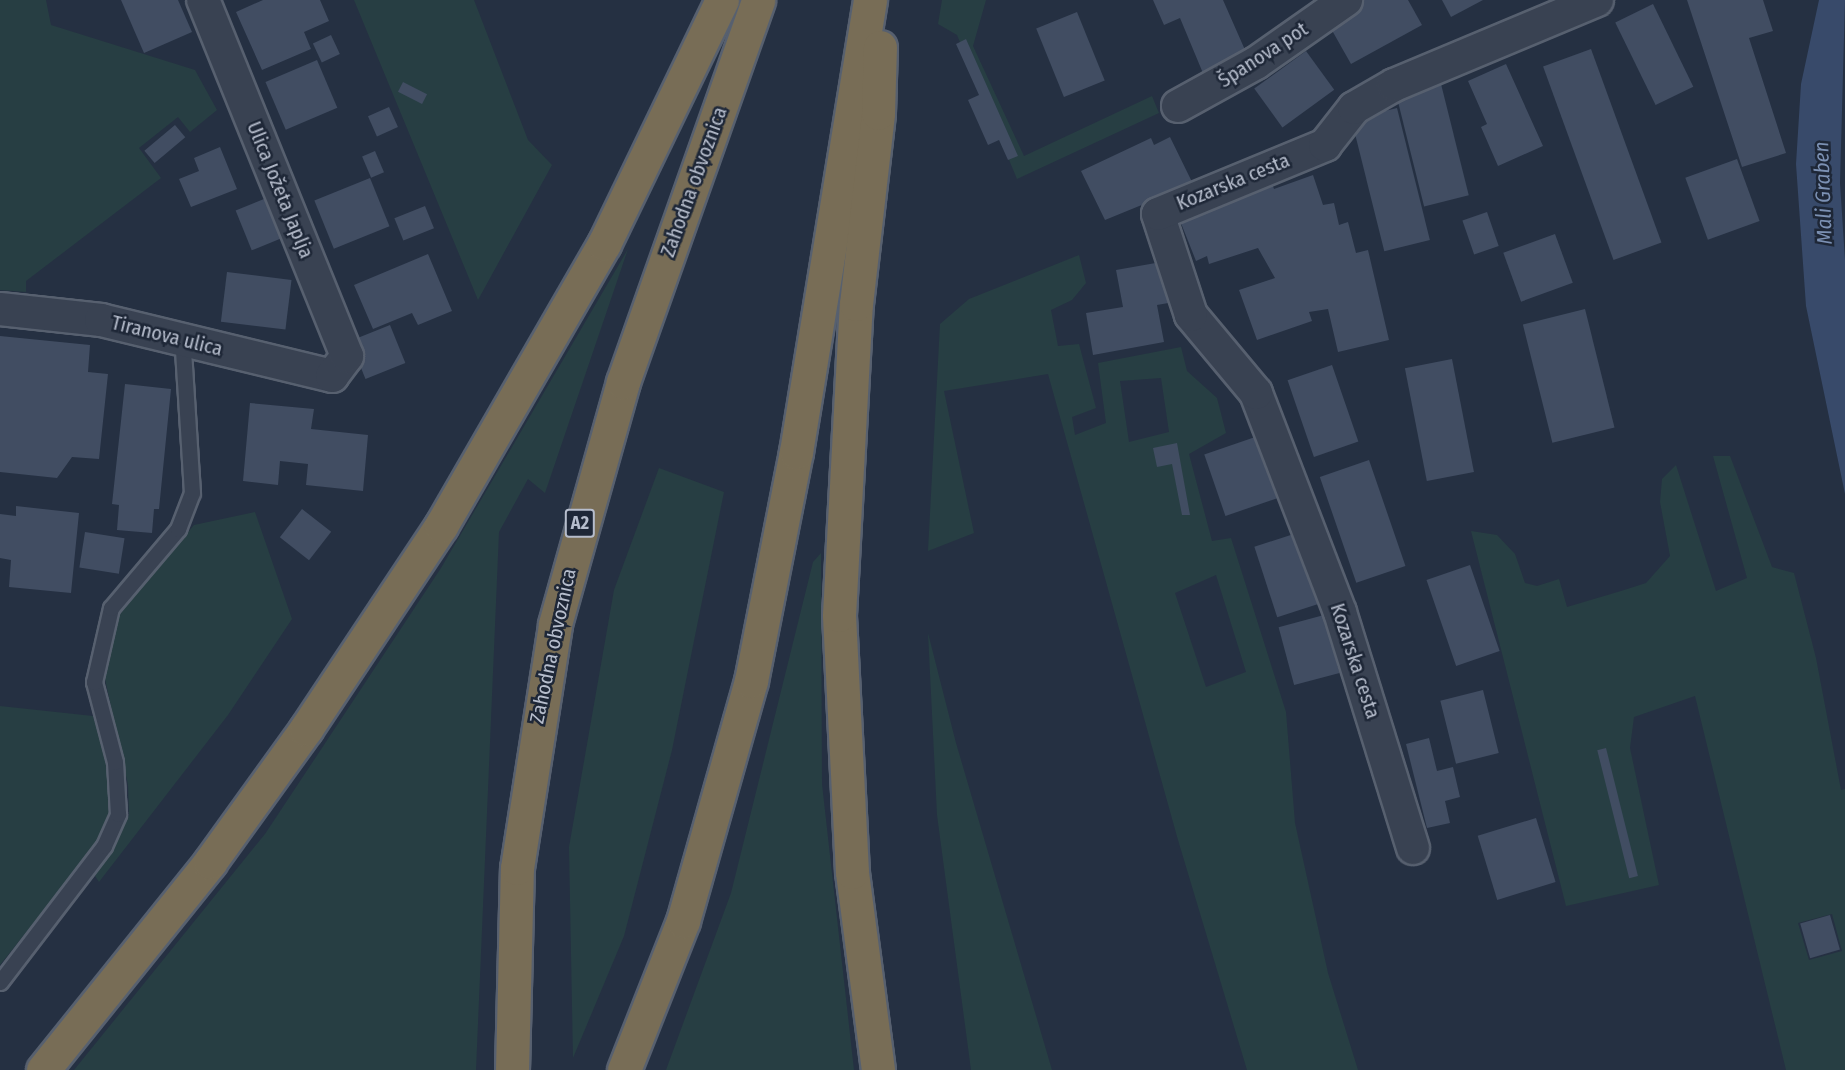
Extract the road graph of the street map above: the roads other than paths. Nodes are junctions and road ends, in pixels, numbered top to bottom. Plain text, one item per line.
1 (203, 0) edge
2 (722, 0) edge
3 (758, 0) edge
4 (870, 0) edge
5 (878, 0) edge
6 (1346, 0) edge
7 (1597, 0) edge
8 (1178, 106) dead end
9 (0, 309) edge
10 (182, 336) junction
11 (332, 376) joint
12 (1413, 848) dead end
13 (0, 982) edge
14 (43, 1070) edge
15 (512, 1070) edge
16 (624, 1070) edge
17 (878, 1070) edge

1 - 11 street, Ulica Jožeta Japlja
2 - 14 highway
3 - 15 highway, Zahodna obvoznica / A2
4 - 16 highway
5 - 17 highway
6 - 8 street, Španova pot
7 - 12 street, Kozarska cesta
9 - 10 street, Tiranova ulica
10 - 11 street, Tiranova ulica
10 - 13 lane

